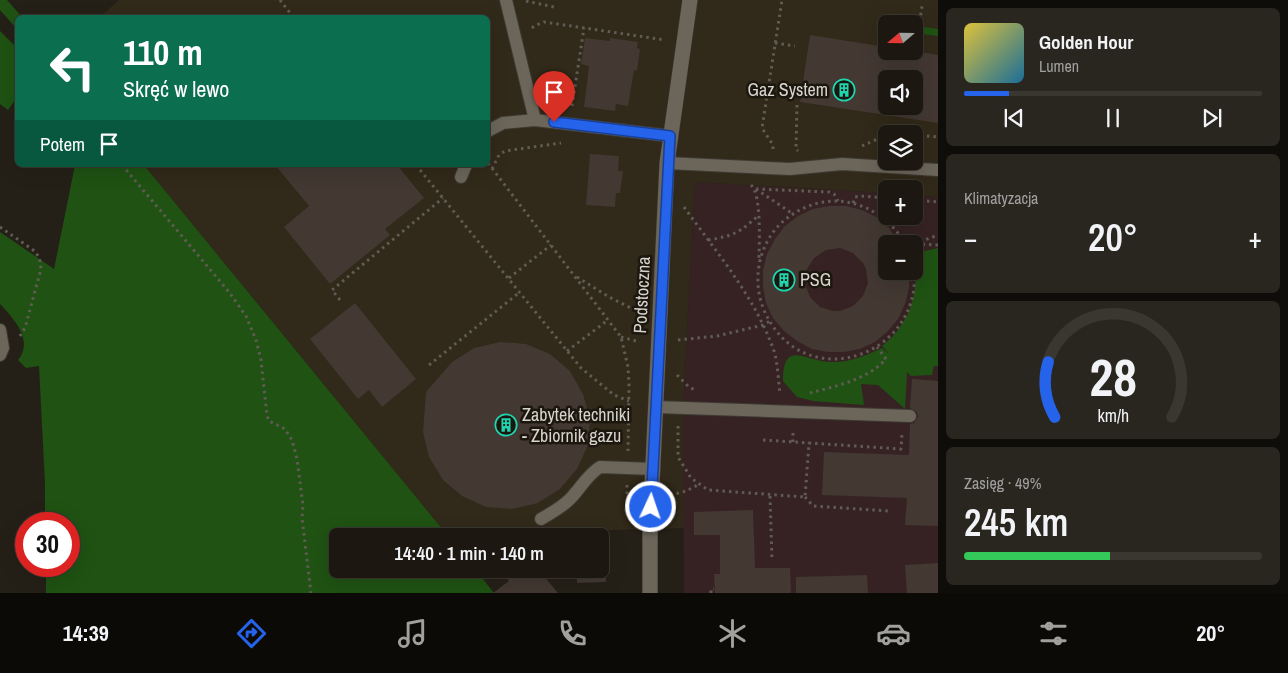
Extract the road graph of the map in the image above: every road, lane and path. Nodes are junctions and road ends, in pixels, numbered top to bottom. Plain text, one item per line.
1 (280, 0) edge
2 (506, 0) edge
3 (524, 0) edge
4 (690, 0) edge
5 (782, 0) edge
6 (922, 6) dead end
7 (554, 7) dead end
8 (292, 15) edge
9 (921, 15) edge
10 (584, 28) junction
11 (529, 33) dead end
12 (670, 41) dead end
13 (775, 43) junction
14 (795, 46) dead end
15 (797, 105) dead end
16 (564, 108) dead end
17 (535, 120) junction
18 (490, 130) edge
19 (670, 136) junction
20 (923, 136) edge
21 (938, 137) edge
22 (878, 139) edge
23 (565, 142) dead end
24 (860, 147) dead end
25 (774, 149) dead end
26 (802, 153) dead end
27 (667, 163) junction
28 (490, 166) edge
29 (124, 167) edge
30 (418, 167) edge
31 (492, 169) junction
32 (938, 170) edge
33 (748, 182) dead end
34 (756, 189) junction
35 (878, 197) edge
36 (443, 198) junction
37 (838, 201) junction
38 (923, 201) edge
39 (938, 202) edge
40 (853, 203) junction
41 (682, 204) dead end
42 (793, 214) junction
43 (759, 216) junction
44 (0, 227) edge
45 (901, 235) edge
46 (938, 235) edge
47 (708, 240) junction
48 (923, 241) edge
49 (923, 244) edge
50 (938, 245) edge
51 (551, 246) junction
52 (759, 266) junction
53 (574, 275) junction
54 (509, 278) junction
55 (914, 280) edge
56 (520, 292) junction
57 (340, 300) dead end
58 (608, 320) junction
59 (770, 321) junction
60 (660, 322) junction
61 (763, 325) junction
62 (0, 330) edge
63 (877, 347) junction
64 (568, 351) junction
65 (2, 352) edge
66 (429, 365) dead end
67 (676, 373) dead end
68 (680, 378) junction
69 (629, 401) junction
70 (656, 407) junction
71 (679, 408) junction
72 (710, 409) junction
73 (794, 412) junction
74 (907, 416) joint
75 (763, 440) dead end
76 (809, 443) junction
77 (627, 468) junction
78 (653, 469) junction
79 (699, 484) junction
80 (652, 494) junction
81 (770, 496) junction
82 (805, 497) junction
83 (889, 511) dead end
84 (541, 519) dead end
85 (772, 561) dead end
86 (714, 589) dead end
87 (310, 593) edge
88 (650, 593) edge
89 (711, 593) edge

1 - 8 path
2 - 17 lane
3 - 7 path
4 - 19 street, Podstoczna
5 - 13 path
6 - 9 path
10 - 11 path
10 - 12 path
10 - 16 path
13 - 14 path
13 - 25 path
15 - 26 path
17 - 18 lane
17 - 19 lane
19 - 27 street, Podstoczna
20 - 21 path
22 - 24 path
23 - 31 path
27 - 32 lane
27 - 60 street, Podstoczna
28 - 31 path
29 - 87 path
30 - 36 path
31 - 51 path
33 - 34 path
34 - 37 path
34 - 42 path
34 - 43 path
35 - 40 path
36 - 54 path
36 - 57 path
37 - 40 path
37 - 42 path
38 - 39 path
40 - 45 path
41 - 47 path
42 - 52 path
43 - 47 path
43 - 52 path
44 - 65 path
46 - 48 path
47 - 61 path
49 - 50 path
51 - 53 path
51 - 54 path
52 - 59 path
53 - 58 path
53 - 60 path
54 - 56 path
55 - 63 path
56 - 64 path
56 - 66 path
58 - 64 path
58 - 69 path
59 - 61 path
59 - 63 path
60 - 61 path
60 - 70 street, Podstoczna
61 - 73 path
62 - 65 lane
63 - 73 path
64 - 69 path
67 - 68 path
68 - 71 path
68 - 72 path
69 - 77 path
70 - 71 lane
70 - 78 street, Podstoczna
71 - 72 lane
71 - 79 path
72 - 73 lane
73 - 74 lane
74 - 76 path
75 - 76 path
76 - 82 path
77 - 78 lane
77 - 80 path
77 - 84 lane
78 - 80 street, Podstoczna
79 - 80 path
79 - 81 path
80 - 88 street, Podstoczna
81 - 82 path
81 - 85 path
82 - 83 path
86 - 89 path

